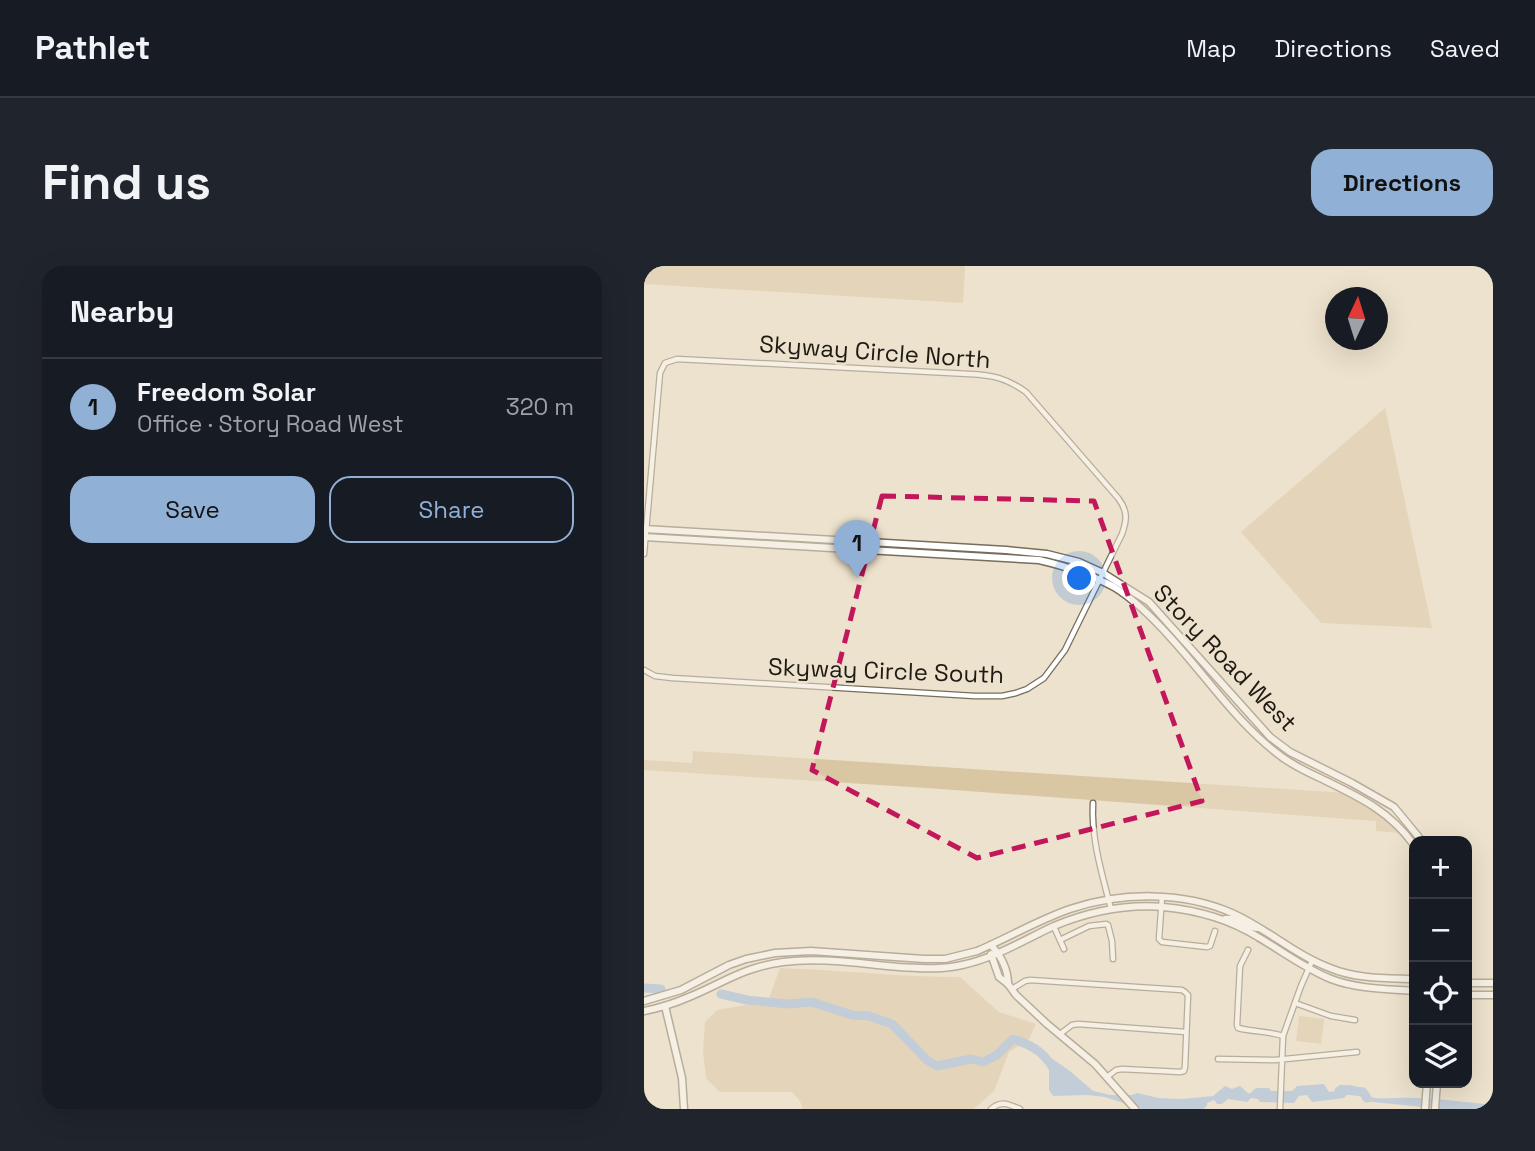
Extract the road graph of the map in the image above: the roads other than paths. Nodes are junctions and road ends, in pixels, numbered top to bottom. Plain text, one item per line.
1 (645, 533) edge
2 (644, 554) edge
3 (995, 554) junction
4 (1103, 573) junction
5 (1100, 580) junction
6 (644, 670) edge
7 (1377, 797) junction
8 (1093, 803) dead end
9 (1372, 804) junction
10 (1418, 836) edge
11 (1409, 838) edge
12 (1162, 897) junction
13 (1108, 899) junction
14 (1161, 907) junction
15 (1111, 909) junction
16 (1223, 920) junction
17 (1054, 927) junction
18 (1259, 927) junction
19 (1215, 931) dead end
20 (1060, 940) junction
21 (991, 945) junction
22 (1064, 949) dead end
23 (1248, 950) dead end
24 (999, 953) junction
25 (991, 956) junction
26 (1113, 959) dead end
27 (1312, 961) junction
28 (729, 965) junction
29 (1308, 969) junction
30 (718, 971) junction
31 (732, 976) junction
32 (1409, 979) edge
33 (722, 981) junction
34 (1472, 983) edge
35 (1493, 984) edge
36 (1010, 987) junction
37 (1409, 990) edge
38 (1472, 995) edge
39 (1493, 995) edge
40 (662, 997) junction
41 (644, 1001) edge
42 (1295, 1003) junction
43 (665, 1006) junction
44 (644, 1011) edge
45 (1356, 1020) dead end
46 (1186, 1032) junction
47 (1060, 1034) junction
48 (1283, 1036) junction
49 (1357, 1052) dead end
50 (1218, 1059) dead end
51 (1282, 1059) junction
52 (1107, 1077) junction
53 (1426, 1088) edge
54 (1437, 1088) edge
55 (1280, 1108) edge
56 (684, 1109) edge
57 (991, 1109) edge
58 (1020, 1109) edge
59 (1135, 1109) edge
60 (1425, 1109) edge
61 (1435, 1109) edge

1 - 2 street
1 - 3 street, Story Road West
1 - 4 street, Skyway Circle North
3 - 4 street, Story Road West
3 - 5 street, Story Road West
4 - 5 street, Skyway Circle South
4 - 7 street, Story Road West
5 - 6 street, Skyway Circle South
5 - 9 street, Story Road West
7 - 9 street
7 - 10 street, Story Road West
8 - 13 street
9 - 11 street, Story Road West
12 - 13 street
12 - 14 street
12 - 18 street
13 - 15 street
13 - 21 street
14 - 15 street
14 - 16 street
14 - 19 street
15 - 17 street
16 - 18 street
16 - 29 street
17 - 20 street
17 - 24 street
18 - 27 street
20 - 22 street
20 - 26 street
21 - 24 street
21 - 25 street
21 - 28 street
23 - 48 street
24 - 25 street
24 - 36 street
25 - 31 street
25 - 36 street
27 - 29 street
27 - 32 street
28 - 30 street
28 - 31 street
29 - 37 street
29 - 42 street
30 - 33 street
30 - 40 street
31 - 33 street
33 - 43 street
34 - 35 street
36 - 46 street
36 - 47 street
38 - 39 street
40 - 41 street
40 - 43 street
42 - 45 street
42 - 48 street
43 - 44 street
43 - 56 street
46 - 47 street
46 - 52 street
47 - 52 street
48 - 51 street
49 - 51 street
50 - 51 street
51 - 55 street
52 - 59 street
53 - 60 street
54 - 61 street
57 - 58 street

